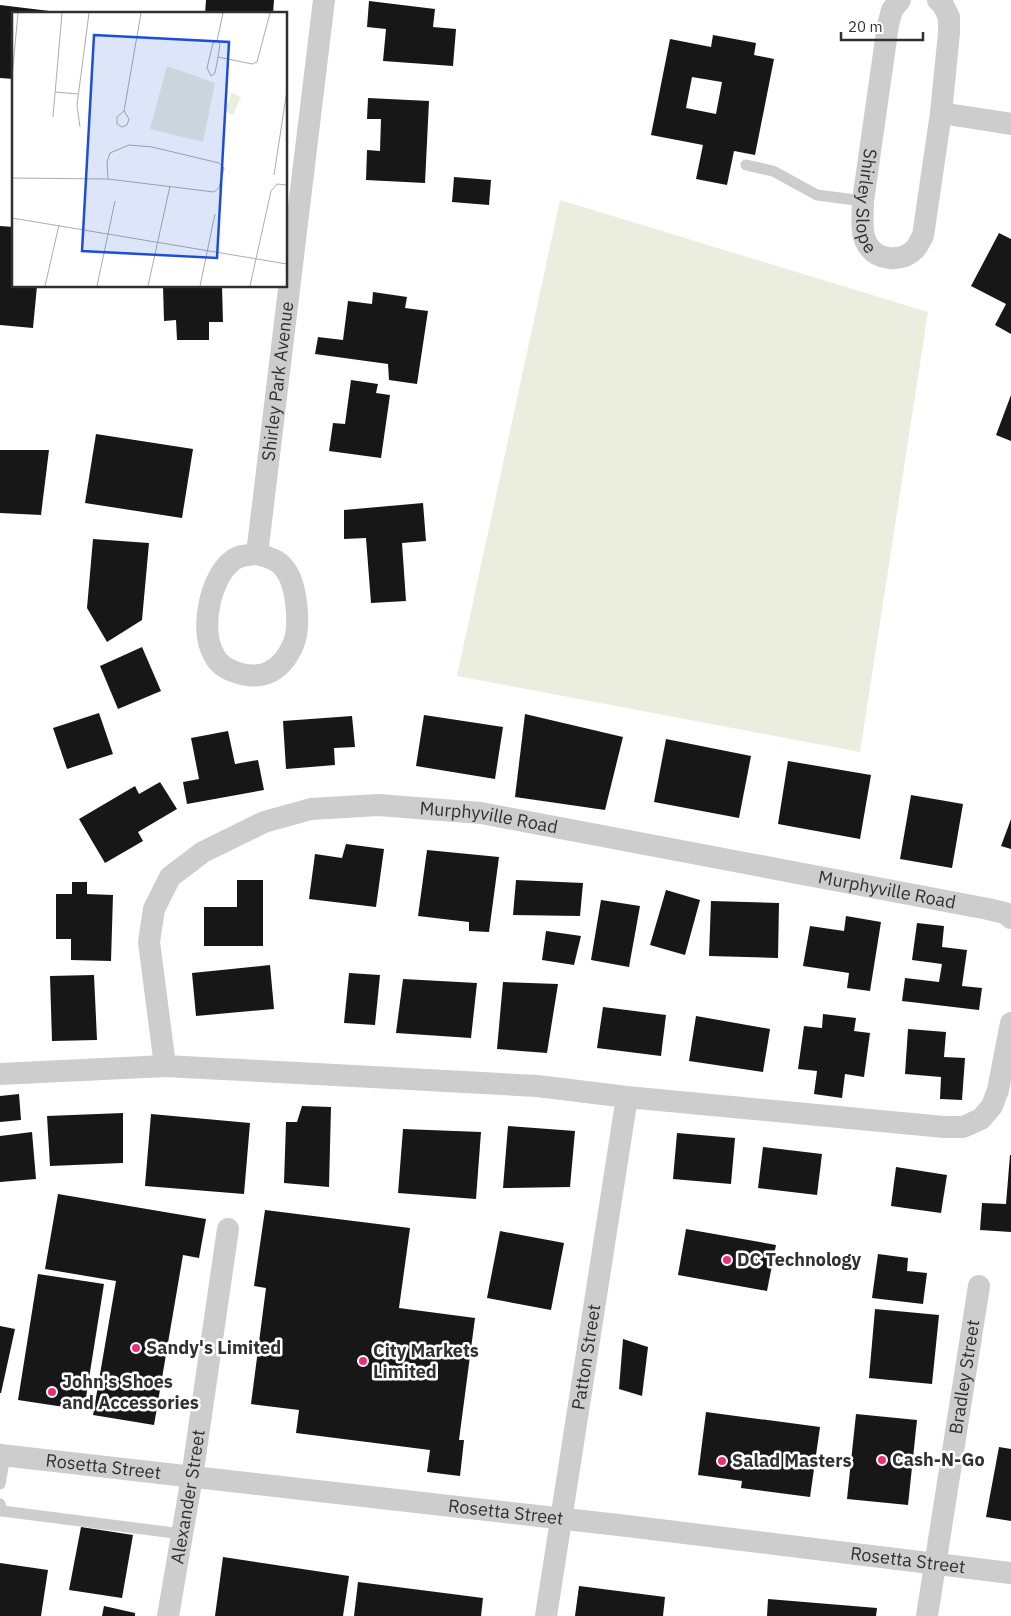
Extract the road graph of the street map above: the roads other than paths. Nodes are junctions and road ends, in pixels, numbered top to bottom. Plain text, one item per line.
1 (324, 0) edge
2 (900, 0) edge
3 (938, 0) edge
4 (941, 113) junction
5 (1011, 124) edge
6 (746, 165) dead end
7 (863, 201) junction
8 (257, 554) junction
9 (1011, 918) edge
10 (1011, 1023) edge
11 (165, 1066) junction
12 (0, 1074) edge
13 (627, 1097) junction
14 (228, 1229) dead end
15 (979, 1286) dead end
16 (2, 1456) edge
17 (192, 1476) junction
18 (0, 1484) edge
19 (0, 1504) edge
20 (561, 1519) junction
21 (182, 1534) junction
22 (934, 1564) junction
23 (1011, 1573) edge
24 (168, 1616) edge
25 (546, 1616) edge
26 (927, 1616) edge

1 - 8 street, Shirley Park Avenue
2 - 7 street, Shirley Slope
3 - 4 street, Shirley Slope
4 - 5 street
4 - 7 street, Shirley Slope
6 - 7 lane
8 - 8 street
9 - 11 street, Murphyville Road
10 - 13 street
11 - 12 street
11 - 13 street
13 - 20 street, Patton Street
14 - 17 street, Alexander Street
15 - 22 street, Bradley Street
16 - 17 street, Rosetta Street
16 - 18 lane
17 - 20 street, Rosetta Street
17 - 21 street, Alexander Street
19 - 21 lane
20 - 22 street, Rosetta Street
20 - 25 street, Patton Street
21 - 24 street, Alexander Street
22 - 23 street, Rosetta Street
22 - 26 street, Bradley Street

